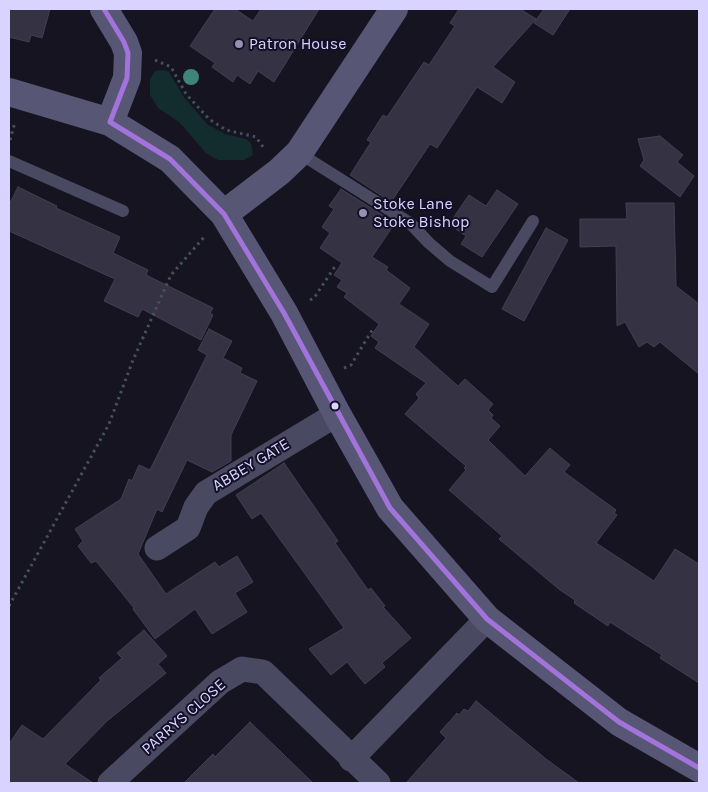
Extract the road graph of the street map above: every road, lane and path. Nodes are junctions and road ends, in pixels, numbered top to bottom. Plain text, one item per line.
1 (104, 9) edge
2 (394, 9) edge
3 (128, 53) junction
4 (9, 92) edge
5 (110, 122) junction
6 (299, 153) junction
7 (9, 161) edge
8 (279, 172) junction
9 (123, 212) dead end
10 (224, 214) junction
11 (533, 221) dead end
12 (336, 265) dead end
13 (314, 298) dead end
14 (374, 326) dead end
15 (351, 365) dead end
16 (337, 414) junction
17 (157, 548) dead end
18 (9, 606) edge
19 (487, 619) junction
20 (351, 759) junction
21 (699, 768) edge
22 (110, 783) edge
23 (378, 783) edge

1 - 3 main road
2 - 6 main road
3 - 5 main road
3 - 8 path
4 - 5 main road
5 - 10 main road
6 - 8 main road
6 - 11 lane
7 - 9 lane
8 - 10 main road
10 - 16 main road
10 - 18 path
12 - 13 path
14 - 15 path
16 - 17 street, ABBEY GATE
16 - 19 main road
19 - 20 street
19 - 21 main road
20 - 22 street, PARRYS CLOSE
20 - 23 street, PARRYS CLOSE

